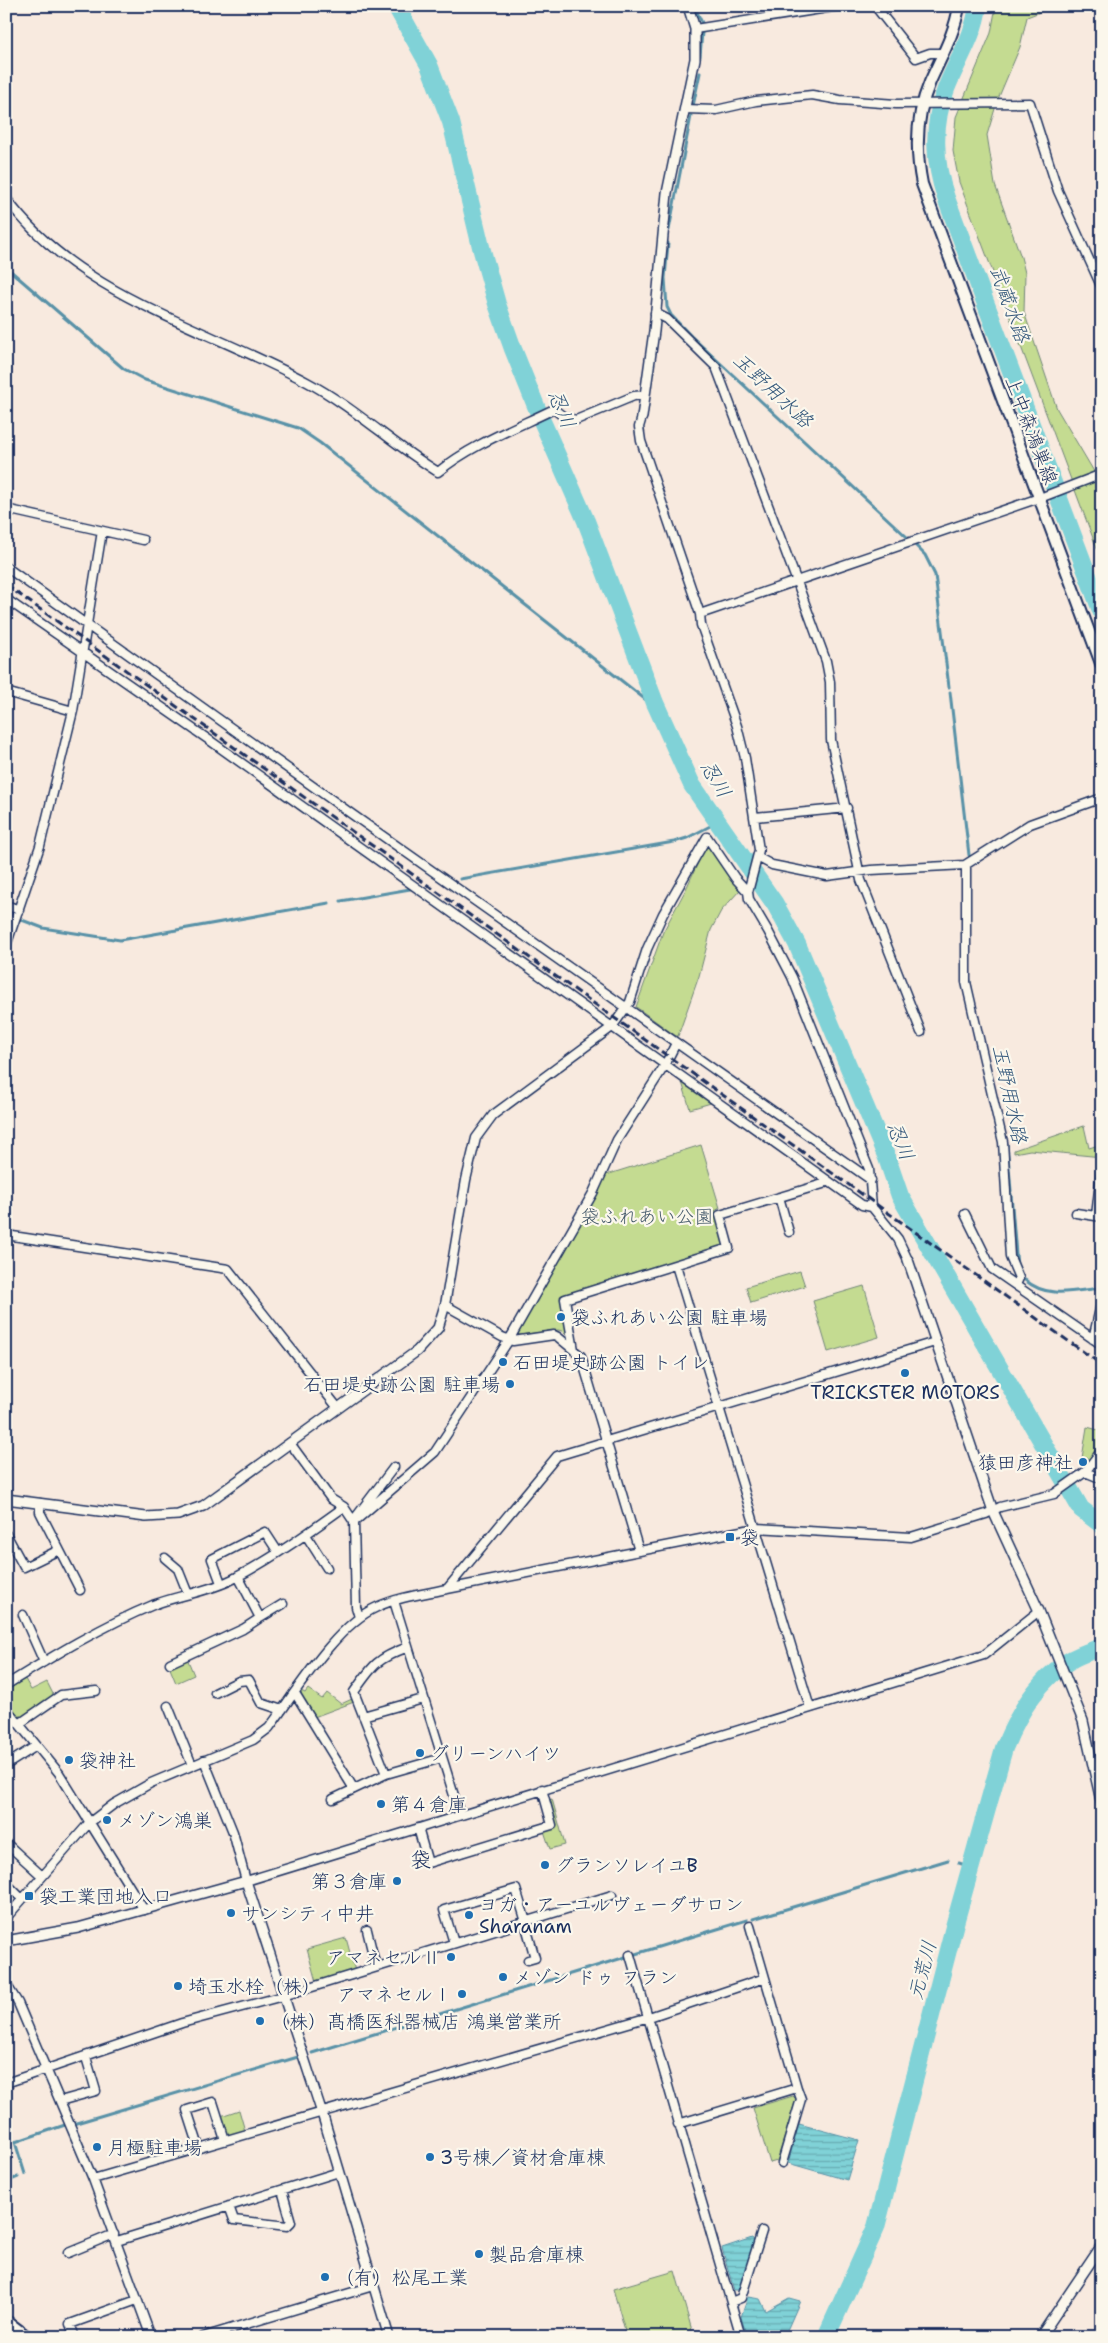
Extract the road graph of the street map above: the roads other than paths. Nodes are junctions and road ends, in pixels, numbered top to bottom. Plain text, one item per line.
1 (688, 6) edge
2 (840, 6) edge
3 (875, 6) edge
4 (959, 6) edge
5 (695, 29) junction
6 (943, 53) junction
7 (928, 103) junction
8 (685, 109) junction
9 (6, 198) edge
10 (1102, 288) edge
11 (656, 313) junction
12 (646, 395) junction
13 (642, 417) joint
14 (1102, 474) edge
15 (1043, 497) junction
16 (6, 509) edge
17 (102, 531) junction
18 (143, 540) dead end
19 (6, 567) edge
20 (797, 582) junction
21 (6, 599) edge
22 (700, 614) junction
23 (88, 624) junction
24 (1097, 640) edge
25 (83, 650) junction
26 (1102, 666) edge
27 (6, 692) edge
28 (73, 711) junction
29 (1102, 798) edge
30 (847, 808) junction
31 (755, 817) junction
32 (759, 858) junction
33 (965, 865) junction
34 (859, 872) junction
35 (749, 890) junction
36 (6, 905) edge
37 (18, 910) junction
38 (6, 946) edge
39 (627, 1008) junction
40 (612, 1027) junction
41 (921, 1032) dead end
42 (676, 1043) junction
43 (665, 1065) junction
44 (1102, 1172) edge
45 (827, 1180) junction
46 (871, 1180) junction
47 (779, 1197) junction
48 (872, 1207) junction
49 (1076, 1213) dead end
50 (965, 1214) dead end
51 (1099, 1217) edge
52 (789, 1232) dead end
53 (6, 1235) edge
54 (908, 1260) joint
55 (676, 1265) junction
56 (1016, 1285) junction
57 (1102, 1300) edge
58 (446, 1305) junction
59 (1093, 1339) junction
60 (509, 1340) junction
61 (935, 1342) junction
62 (1102, 1345) edge
63 (574, 1350) junction
64 (719, 1407) junction
65 (338, 1408) junction
66 (606, 1442) junction
67 (290, 1443) junction
68 (1102, 1450) edge
69 (394, 1467) dead end
70 (1085, 1472) junction
71 (1102, 1479) edge
72 (6, 1499) edge
73 (40, 1503) junction
74 (344, 1507) junction
75 (992, 1511) junction
76 (354, 1521) junction
77 (756, 1528) junction
78 (6, 1534) edge
79 (306, 1535) junction
80 (59, 1550) junction
81 (639, 1551) junction
82 (278, 1552) junction
83 (164, 1558) dead end
84 (327, 1568) dead end
85 (238, 1576) junction
86 (221, 1583) junction
87 (446, 1589) junction
88 (80, 1590) dead end
89 (188, 1594) junction
90 (394, 1601) junction
91 (283, 1604) dead end
92 (1039, 1611) junction
93 (23, 1615) dead end
94 (359, 1616) junction
95 (260, 1618) junction
96 (408, 1647) junction
97 (44, 1662) junction
98 (170, 1663) dead end
99 (6, 1685) edge
100 (96, 1691) dead end
101 (215, 1693) dead end
102 (295, 1693) junction
103 (423, 1699) junction
104 (168, 1706) dead end
105 (6, 1708) edge
106 (810, 1708) junction
107 (282, 1710) junction
108 (363, 1716) junction
109 (18, 1724) junction
110 (36, 1746) junction
111 (442, 1758) junction
112 (204, 1760) junction
113 (6, 1765) edge
114 (192, 1765) junction
115 (386, 1774) junction
116 (354, 1789) junction
117 (542, 1789) junction
118 (333, 1800) dead end
119 (1102, 1805) edge
120 (460, 1815) junction
121 (89, 1823) junction
122 (418, 1828) junction
123 (6, 1843) edge
124 (42, 1876) junction
125 (246, 1880) junction
126 (6, 1883) edge
127 (612, 1896) dead end
128 (22, 1899) junction
129 (144, 1910) junction
130 (6, 1918) edge
131 (525, 1922) junction
132 (750, 1926) dead end
133 (367, 1930) dead end
134 (6, 1941) edge
135 (454, 1943) junction
136 (630, 1955) dead end
137 (535, 1958) dead end
138 (376, 1967) junction
139 (765, 1978) junction
140 (6, 1984) edge
141 (283, 1996) junction
142 (649, 2017) junction
143 (86, 2057) junction
144 (46, 2069) junction
145 (6, 2083) edge
146 (797, 2088) junction
147 (60, 2101) junction
148 (322, 2113) junction
149 (678, 2124) junction
150 (225, 2140) junction
151 (199, 2148) junction
152 (782, 2163) dead end
153 (339, 2172) junction
154 (93, 2179) junction
155 (282, 2190) junction
156 (229, 2206) junction
157 (762, 2231) dead end
158 (115, 2238) junction
159 (1102, 2246) edge
160 (68, 2252) dead end
161 (373, 2286) junction
162 (137, 2300) junction
163 (731, 2302) junction
164 (6, 2322) edge
165 (26, 2337) edge
166 (75, 2337) edge
167 (151, 2337) edge
168 (203, 2337) edge
169 (389, 2337) edge
170 (741, 2337) edge
171 (1040, 2337) edge

1 - 5 street
2 - 5 street
3 - 6 street
4 - 6 main road, 上中森鴻巣線
5 - 8 street
6 - 7 main road, 上中森鴻巣線
7 - 8 street
7 - 10 street
7 - 15 main road, 上中森鴻巣線
8 - 11 street
9 - 12 street
11 - 12 street
11 - 20 street
12 - 13 street
13 - 22 street
14 - 15 street
15 - 20 street
15 - 24 main road, 上中森鴻巣線
16 - 17 street
17 - 18 street
17 - 23 street
19 - 23 street
20 - 22 street
20 - 30 street
21 - 25 street
22 - 31 street
23 - 25 street
23 - 39 street
24 - 26 main road, 上中森鴻巣線
25 - 28 street
25 - 40 street
27 - 28 street
28 - 37 street
29 - 33 street
30 - 31 street
30 - 34 street
31 - 32 street
32 - 34 street
32 - 35 street
33 - 34 street
33 - 56 street
34 - 41 street
35 - 39 street
35 - 46 street
36 - 37 street
37 - 38 street
39 - 40 street
39 - 42 street
40 - 43 street
40 - 58 street
42 - 43 street
42 - 46 street
43 - 45 street
43 - 60 street
44 - 51 street
45 - 47 street
45 - 48 street
46 - 48 street
47 - 52 street
47 - 55 street
48 - 54 street
49 - 51 street
50 - 56 street
53 - 65 street
54 - 61 street
55 - 63 street
55 - 64 street
56 - 59 street
57 - 59 street
58 - 60 street
58 - 65 street
59 - 62 street
60 - 63 street
60 - 76 street
61 - 64 street
61 - 75 street
63 - 66 street
64 - 66 street
64 - 77 street
65 - 67 street
66 - 81 street
66 - 87 street
67 - 73 street
67 - 74 street
68 - 70 street
69 - 76 street
70 - 71 street
70 - 75 street
72 - 73 street
73 - 80 street
74 - 76 street
74 - 79 street
75 - 77 street
75 - 92 street
76 - 94 street
77 - 81 street
77 - 106 street
78 - 80 street
79 - 82 street
79 - 84 street
80 - 88 street
81 - 87 street
82 - 85 street
82 - 86 street
83 - 89 street
85 - 86 street
85 - 95 street
86 - 89 street
87 - 90 street
89 - 97 street
90 - 94 street
90 - 96 street
91 - 95 street
92 - 106 street
92 - 119 street
93 - 97 street
94 - 102 street
95 - 98 street
96 - 103 street
96 - 108 street
97 - 99 street
100 - 109 street
101 - 107 street
102 - 107 street
102 - 116 street
103 - 108 street
103 - 111 street
104 - 114 street
105 - 109 street
106 - 117 street
107 - 112 street
108 - 115 street
109 - 110 street
110 - 113 street
110 - 121 street
111 - 115 street
111 - 120 street
112 - 114 street
112 - 125 street
114 - 121 street
115 - 116 street
116 - 118 street
117 - 120 street
117 - 122 street
120 - 122 street
121 - 124 street
121 - 129 street
122 - 125 street
123 - 124 street
124 - 128 street
125 - 129 street
125 - 141 street
126 - 128 street
127 - 131 street
128 - 130 street
129 - 134 street
131 - 135 street
131 - 135 street
131 - 137 street
132 - 139 street
133 - 138 street
135 - 138 street
136 - 142 street
138 - 141 street
139 - 142 street
139 - 146 street
140 - 144 street
141 - 143 street
141 - 148 street
142 - 148 street
142 - 149 street
143 - 144 street
143 - 147 street
144 - 145 street
144 - 147 street
146 - 149 street
146 - 152 street
147 - 154 street
148 - 150 street
148 - 153 street
149 - 163 street
150 - 151 street
150 - 151 street
151 - 154 street
153 - 155 street
153 - 161 street
154 - 158 street
155 - 156 street
155 - 156 street
156 - 158 street
157 - 163 street
158 - 160 street
158 - 162 street
159 - 171 street
161 - 168 street
161 - 169 street
162 - 166 street
162 - 167 street
163 - 170 street
164 - 165 highway

